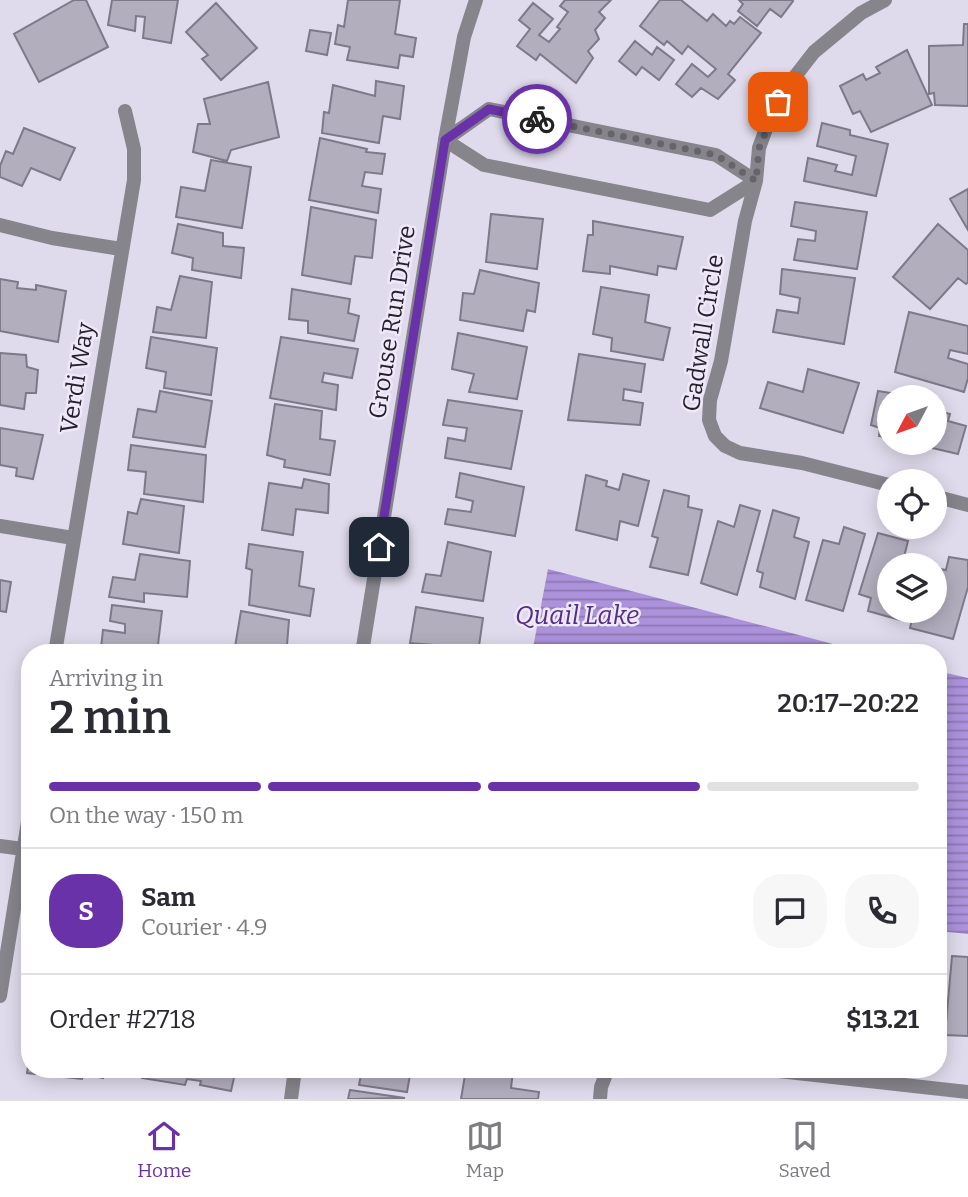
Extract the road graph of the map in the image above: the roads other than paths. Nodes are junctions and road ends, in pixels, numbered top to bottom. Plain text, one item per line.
1 (476, 0) edge
2 (885, 0) edge
3 (125, 111) dead end
4 (445, 140) junction
5 (756, 181) junction
6 (0, 225) edge
7 (121, 249) junction
8 (877, 482) edge
9 (947, 499) edge
10 (968, 505) edge
11 (0, 526) edge
12 (73, 538) junction
13 (56, 644) edge
14 (363, 644) edge
15 (0, 846) edge
16 (21, 849) edge
17 (21, 862) edge
18 (0, 996) edge
19 (294, 1078) edge
20 (604, 1078) edge
21 (841, 1078) edge
22 (968, 1092) edge
23 (291, 1099) edge
24 (600, 1099) edge

1 - 4 street, Grouse Run Drive
2 - 5 street, Gadwall Circle
3 - 7 street, Verdi Way
4 - 5 street
4 - 5 street
4 - 14 street, Grouse Run Drive
5 - 8 street, Gadwall Circle
6 - 7 street
7 - 12 street, Verdi Way
9 - 10 street
11 - 12 street
12 - 13 street, Verdi Way
15 - 16 street
17 - 18 street
19 - 23 street
20 - 24 street
21 - 22 street

